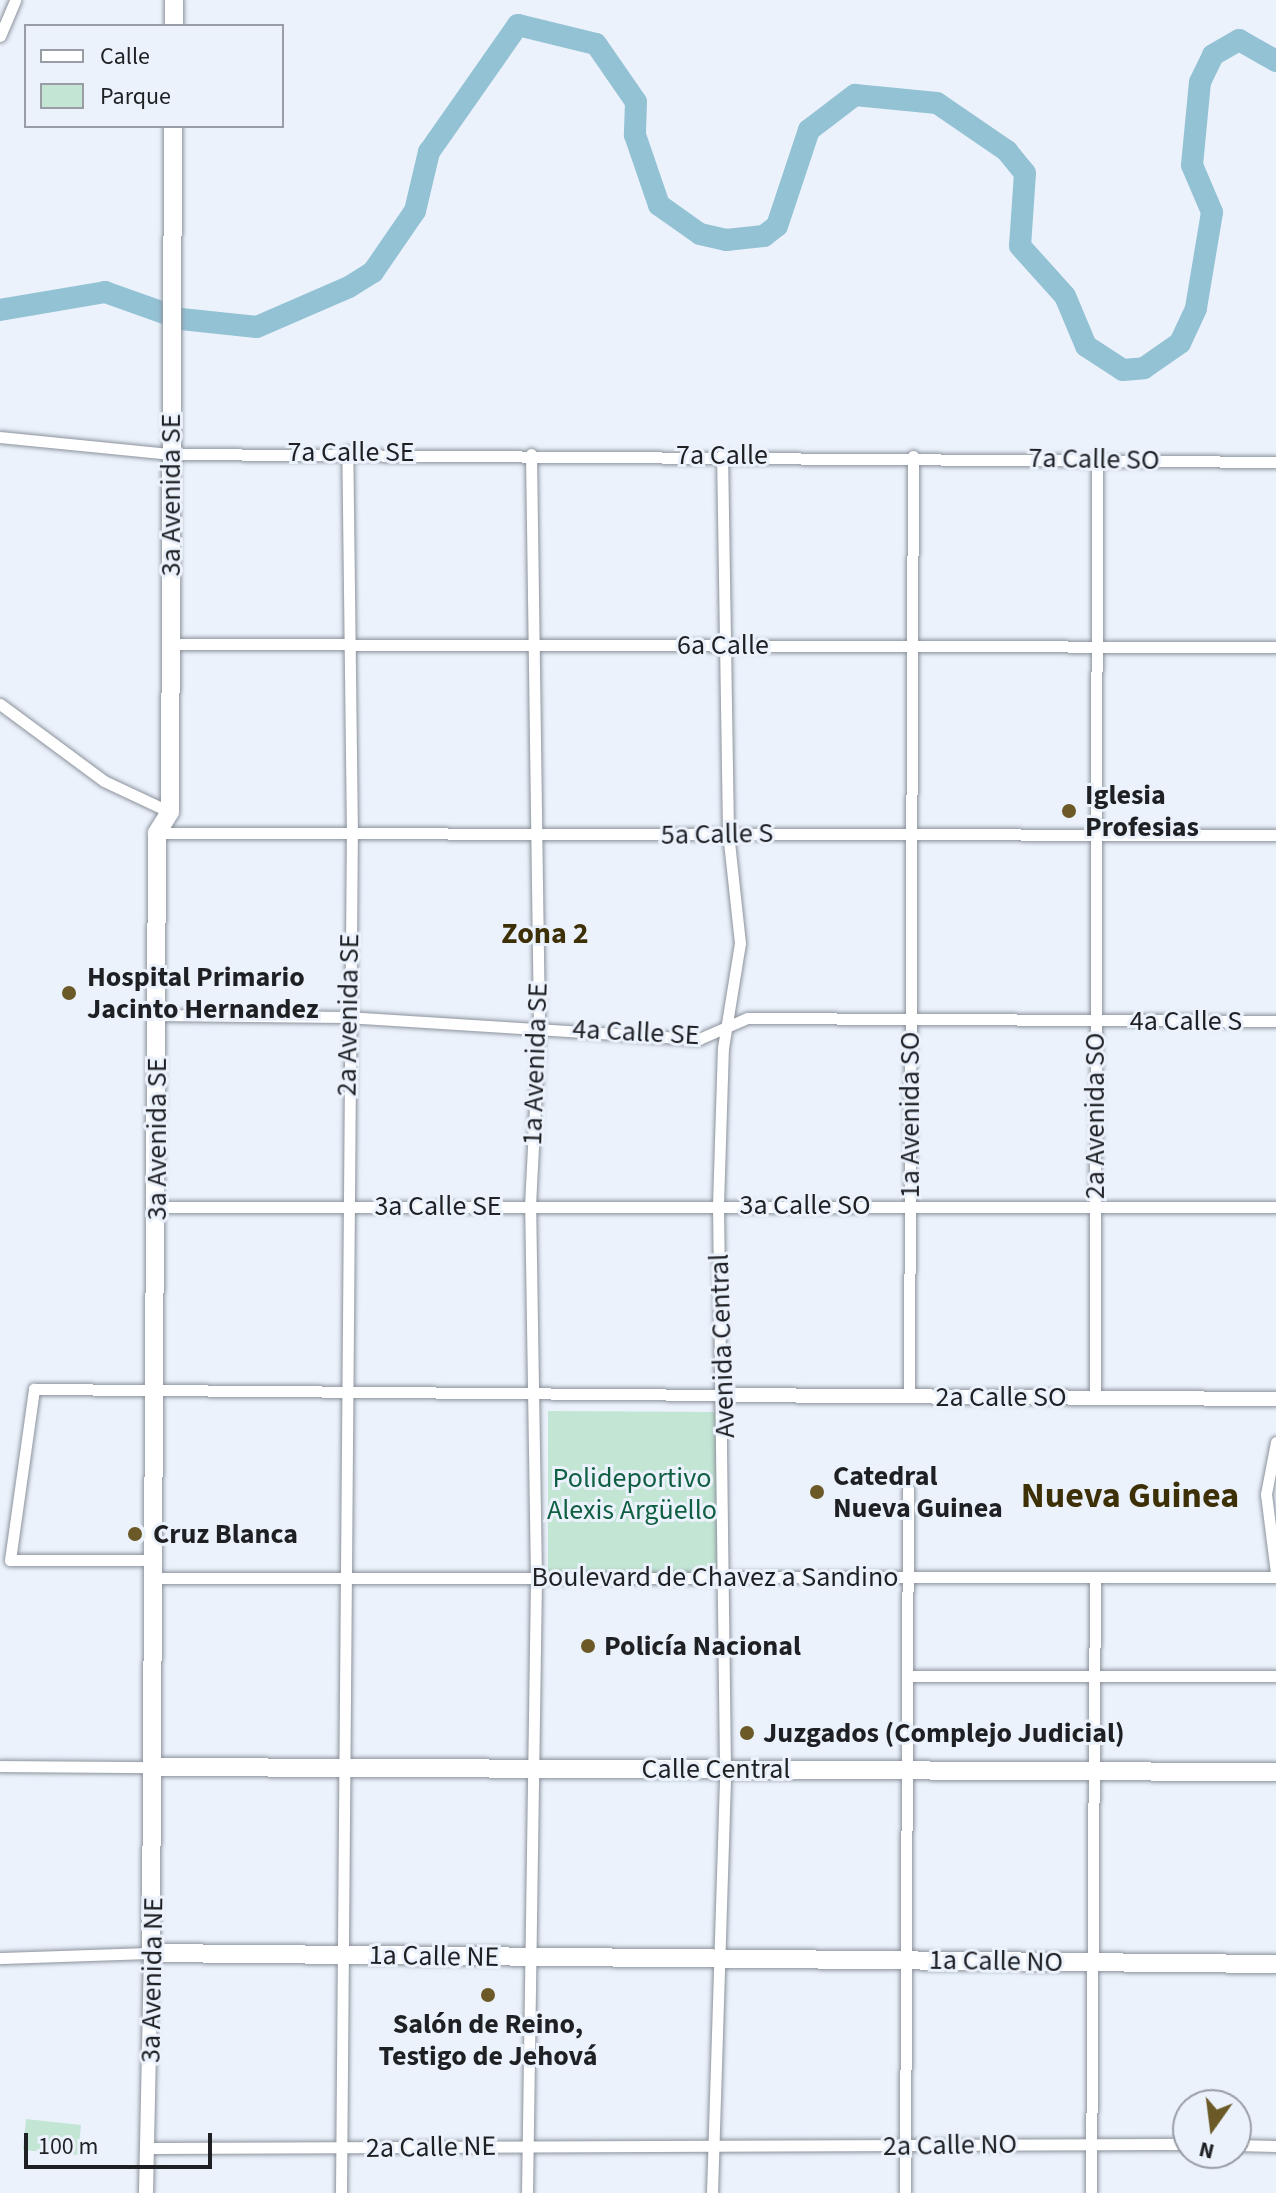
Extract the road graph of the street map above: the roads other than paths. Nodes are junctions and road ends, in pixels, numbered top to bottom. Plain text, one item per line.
1 (15, 0) edge
2 (174, 0) edge
3 (174, 24) edge
4 (0, 36) edge
5 (173, 128) edge
6 (0, 437) edge
7 (347, 451) junction
8 (171, 454) junction
9 (531, 454) junction
10 (722, 455) junction
11 (913, 456) junction
12 (1097, 460) junction
13 (1276, 462) edge
14 (170, 644) junction
15 (348, 645) junction
16 (534, 645) junction
17 (723, 645) junction
18 (912, 646) junction
19 (1096, 646) junction
20 (1276, 647) edge
21 (0, 704) edge
22 (170, 812) junction
23 (728, 832) junction
24 (157, 833) junction
25 (911, 833) junction
26 (1096, 834) junction
27 (1276, 835) edge
28 (352, 836) junction
29 (534, 839) junction
30 (157, 1015) junction
31 (346, 1017) junction
32 (910, 1020) junction
33 (1096, 1020) junction
34 (1276, 1021) edge
35 (539, 1026) junction
36 (729, 1027) junction
37 (718, 1205) junction
38 (910, 1205) junction
39 (347, 1206) junction
40 (530, 1206) junction
41 (1095, 1206) junction
42 (157, 1207) junction
43 (1276, 1207) edge
44 (157, 1391) junction
45 (343, 1392) junction
46 (536, 1394) junction
47 (726, 1395) junction
48 (909, 1397) junction
49 (1095, 1398) junction
50 (1276, 1399) edge
51 (1276, 1442) edge
52 (908, 1489) dead end
53 (154, 1569) junction
54 (1276, 1575) edge
55 (908, 1577) junction
56 (1095, 1577) junction
57 (341, 1578) junction
58 (536, 1578) junction
59 (725, 1578) junction
60 (908, 1676) junction
61 (1095, 1676) junction
62 (1276, 1676) edge
63 (0, 1766) edge
64 (156, 1767) junction
65 (343, 1768) junction
66 (530, 1768) junction
67 (725, 1769) junction
68 (907, 1770) junction
69 (1094, 1771) junction
70 (1276, 1772) edge
71 (151, 1953) junction
72 (341, 1955) junction
73 (529, 1957) junction
74 (0, 1958) edge
75 (716, 1958) junction
76 (906, 1960) junction
77 (1094, 1962) junction
78 (1276, 1964) edge
79 (711, 2143) junction
80 (1094, 2143) junction
81 (527, 2144) junction
82 (1172, 2144) edge
83 (1252, 2145) edge
84 (905, 2146) junction
85 (1276, 2146) edge
86 (151, 2148) junction
87 (341, 2149) junction
88 (146, 2193) edge
89 (341, 2193) edge
90 (527, 2193) edge
91 (712, 2193) edge
92 (905, 2193) edge
93 (1091, 2193) edge

1 - 4 street
2 - 3 highway
5 - 8 highway, 3a Avenida SE
6 - 8 street, 7a Calle SE
7 - 8 street, 7a Calle SE
7 - 9 street, 7a Calle SE
7 - 15 street, 2a Avenida SE
8 - 14 highway, 3a Avenida SE
9 - 10 street, 7a Calle
9 - 16 street, 1a Avenida SE
10 - 11 street, 7a Calle
10 - 17 street, Avenida Central
11 - 12 street, 7a Calle SO
11 - 18 street, 1a Avenida SO
12 - 13 street, 7a Calle SO
12 - 19 street, 2a Avenida SO
14 - 15 street, 6a Calle
14 - 22 highway, 3a Avenida SE
15 - 16 street, 6a Calle
15 - 28 street, 2a Avenida SE
16 - 17 street, 6a Calle
16 - 29 street, 1a Avenida SE
17 - 18 street, 6a Calle
17 - 23 street, Avenida Central
18 - 19 street, 6a Calle
18 - 25 street, 1a Avenida SO
19 - 20 street, 6a Calle
19 - 26 street, 2a Avenida SO
21 - 22 street
22 - 24 highway
23 - 25 street, 5a Calle S
23 - 29 street, 5a Calle S
23 - 36 street, Avenida Central
24 - 28 street, 5a Calle S
24 - 30 highway, 3a Avenida SE
25 - 26 street, 5a Calle S
25 - 32 street, 1a Avenida SO
26 - 27 street, 5a Calle S
26 - 33 street, 2a Avenida SO
28 - 29 street, 5a Calle S
28 - 31 street, 2a Avenida SE
29 - 35 street, 1a Avenida SE
30 - 31 street, 4a Calle SE
30 - 42 highway, 3a Avenida SE
31 - 35 street, 4a Calle SE
31 - 39 street, 2a Avenida SE
32 - 33 street, 4a Calle S
32 - 36 street, 4a Calle SE
32 - 38 street, 1a Avenida SO
33 - 34 street, 4a Calle S
33 - 41 street, 2a Avenida SO
35 - 36 street, 4a Calle SE
35 - 40 street, 1a Avenida SE
36 - 37 street, Avenida Central
37 - 38 street, 3a Calle SO
37 - 40 street, 3a Calle SE
37 - 47 street, Avenida Central
38 - 41 street, 3a Calle SO
38 - 48 street, 1a Avenida SO
39 - 40 street, 3a Calle SE
39 - 42 street, 3a Calle SE
39 - 45 street, 2a Avenida SE
40 - 46 street, 1a Avenida SE
41 - 43 street, 3a Calle SO
41 - 49 street, 2a Avenida SO
42 - 44 highway, 3a Avenida SE
44 - 45 street
44 - 53 highway, 3a Avenida SE
44 - 53 street, Boulevard de Chavez a Sandino
45 - 46 street
45 - 57 street, 2a Avenida SE
46 - 47 street
46 - 58 street, 1a Avenida SE
47 - 48 street, 2a Calle SO
47 - 59 street, Avenida Central
48 - 49 street, 2a Calle SO
49 - 50 street, 2a Calle SO
51 - 54 street
52 - 55 street
53 - 57 street, Boulevard de Chavez a Sandino
53 - 64 highway, 3a Avenida SE
54 - 56 street, Boulevard de Chavez a Sandino
55 - 56 street, Boulevard de Chavez a Sandino
55 - 59 street, Boulevard de Chavez a Sandino
55 - 60 street
56 - 61 street
57 - 58 street, Boulevard de Chavez a Sandino
57 - 65 street, 2a Avenida SE
58 - 59 street, Boulevard de Chavez a Sandino
58 - 66 street, 1a Avenida SE
59 - 67 street, Avenida Central
60 - 61 street
60 - 68 street
61 - 62 street
61 - 69 street
63 - 64 street
64 - 65 highway, Calle Central
64 - 71 highway, 3a Avenida NE
65 - 66 highway, Calle Central
65 - 72 street, 2a Avenida SE
66 - 67 highway, Calle Central
66 - 73 street, 1a Avenida SE
67 - 68 highway, Calle Central
67 - 75 street, Avenida Central
68 - 69 highway, Calle Central
68 - 76 street
69 - 70 highway, Calle Central
69 - 77 street
71 - 72 highway, 1a Calle NE
71 - 74 street
71 - 86 street, 3a Avenida NE
72 - 73 highway, 1a Calle NE
72 - 87 street, 2a Avenida SE
73 - 75 highway, 1a Calle NE
73 - 81 street, 1a Avenida SE
75 - 76 highway, 1a Calle NO
75 - 79 street, Avenida Central
76 - 77 highway, 1a Calle NO
76 - 84 street
77 - 78 highway, 1a Calle NO
77 - 80 street
79 - 81 street, 2a Calle NE
79 - 84 street, 2a Calle NO
79 - 91 street, Avenida Central
80 - 82 street, 2a Calle NO
80 - 84 street, 2a Calle NO
80 - 93 street
81 - 87 street, 2a Calle NE
81 - 90 street, 1a Avenida SE
83 - 85 street
84 - 92 street
86 - 87 street, 2a Calle NE
86 - 88 street, 3a Avenida NE
87 - 89 street, 2a Avenida SE

